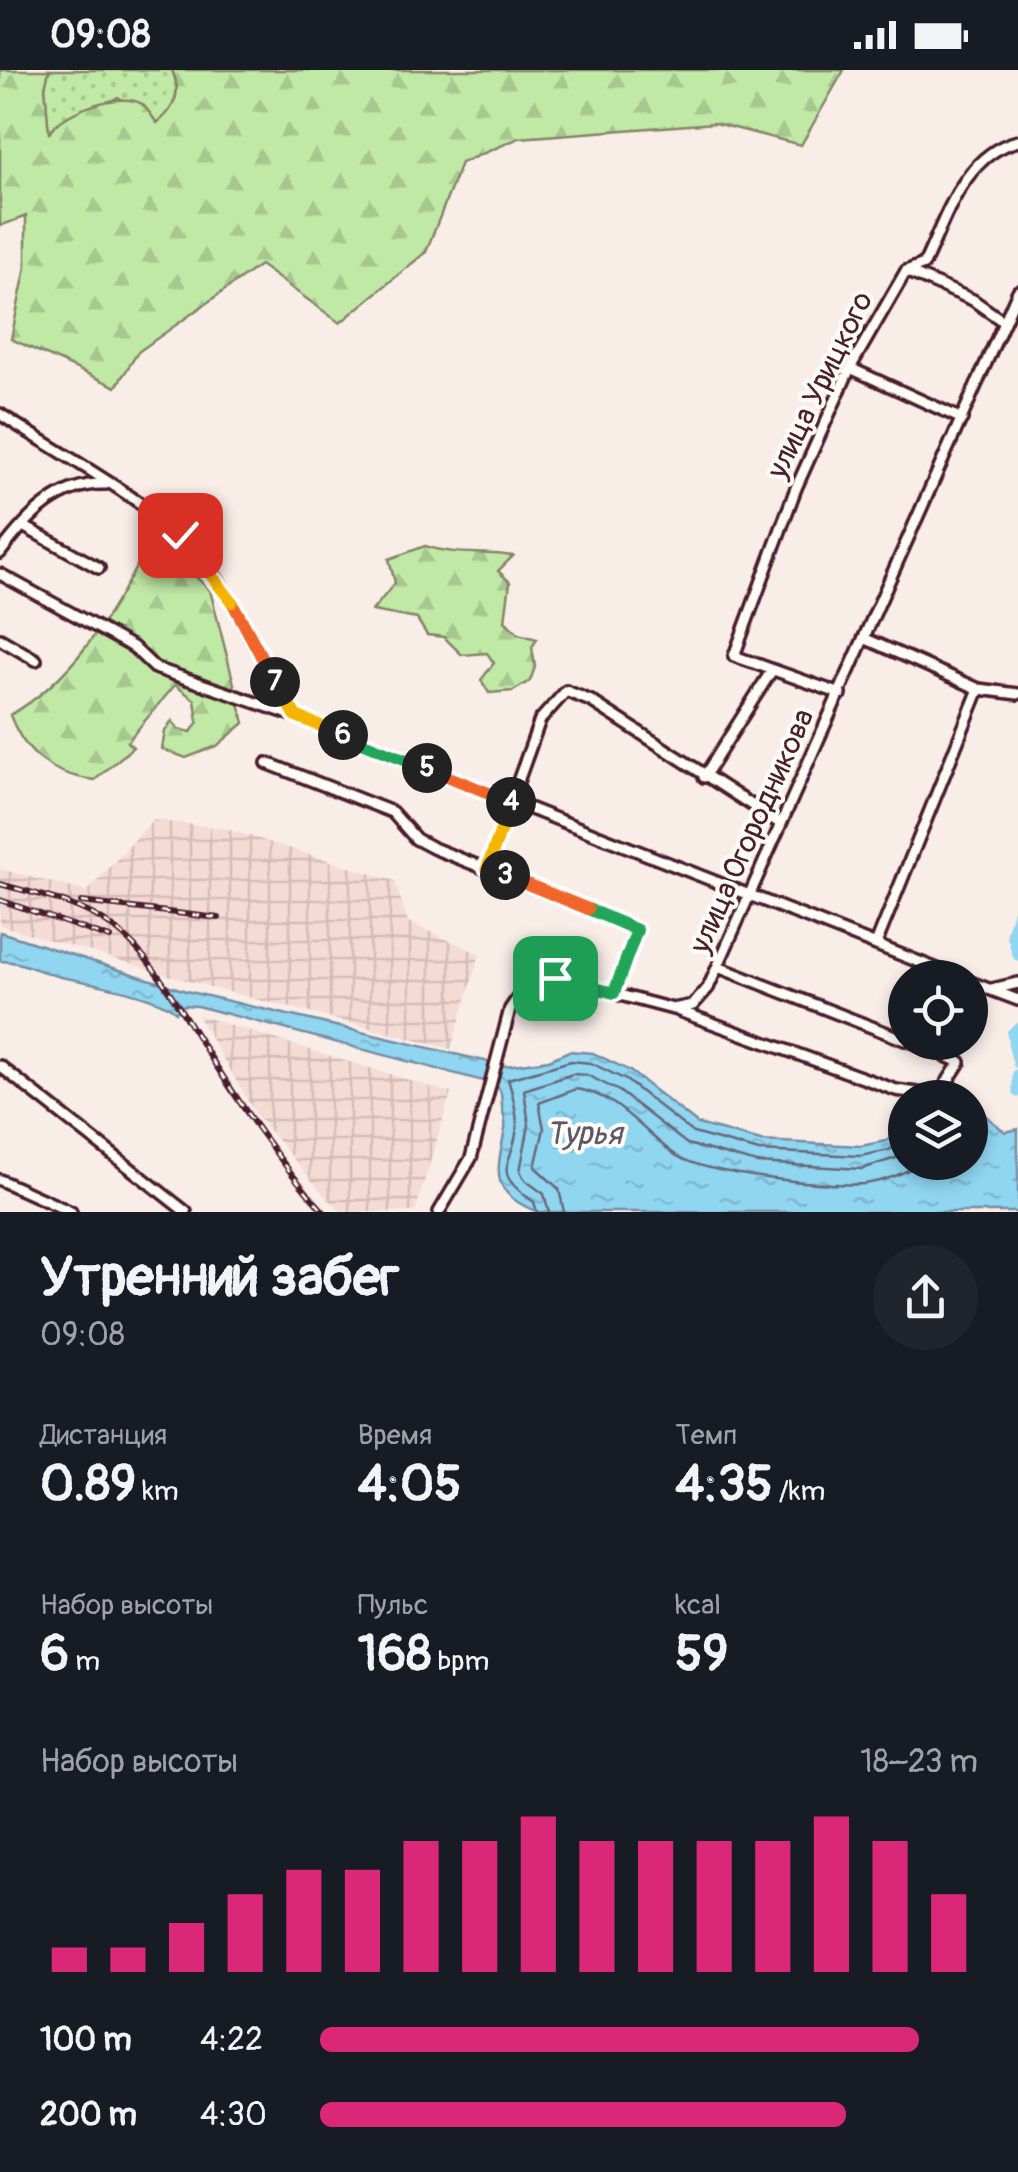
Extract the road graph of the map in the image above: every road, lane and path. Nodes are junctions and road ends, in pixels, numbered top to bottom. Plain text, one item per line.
1 (1018, 140) edge
2 (906, 271) junction
3 (1018, 291) edge
4 (1004, 322) junction
5 (850, 368) junction
6 (0, 414) edge
7 (962, 419) junction
8 (107, 484) junction
9 (22, 526) junction
10 (0, 553) edge
11 (99, 568) dead end
12 (0, 574) edge
13 (0, 639) edge
14 (866, 640) junction
15 (36, 660) dead end
16 (772, 670) junction
17 (979, 689) junction
18 (841, 694) junction
19 (1018, 694) edge
20 (296, 716) junction
21 (268, 762) dead end
22 (704, 777) junction
23 (513, 802) junction
24 (782, 824) junction
25 (487, 868) junction
26 (749, 894) junction
27 (876, 944) junction
28 (916, 960) edge
29 (718, 967) junction
30 (1018, 983) edge
31 (989, 989) joint
32 (614, 993) junction
33 (1018, 1000) edge
34 (674, 1008) junction
35 (888, 1033) edge
36 (955, 1060) edge
37 (0, 1066) edge
38 (0, 1180) edge
39 (71, 1212) edge
40 (186, 1212) edge
41 (439, 1212) edge

1 - 2 street, улица Урицкого
2 - 4 street
2 - 5 street, улица Урицкого
3 - 4 street, улица Огородникова
4 - 7 street, улица Огородникова
5 - 7 street
5 - 16 street, улица Урицкого
6 - 8 street
7 - 14 street, улица Огородникова
8 - 9 street
8 - 20 street
9 - 10 street
9 - 11 street
12 - 20 street
13 - 15 street
14 - 17 street
14 - 18 street, улица Огородникова
16 - 18 street, улица Урицкого
16 - 22 street
17 - 19 street
17 - 27 street
18 - 24 street, улица Огородникова
20 - 23 street
21 - 25 street
22 - 23 street
22 - 24 street
23 - 25 street
23 - 26 street
24 - 26 street, улица Огородникова
25 - 32 street
26 - 27 street
26 - 29 street, улица Огородникова
27 - 28 street
29 - 34 street, улица Огородникова
29 - 35 street
30 - 31 street
31 - 33 street
32 - 34 street
32 - 41 street
34 - 36 street
37 - 40 street
38 - 39 street

